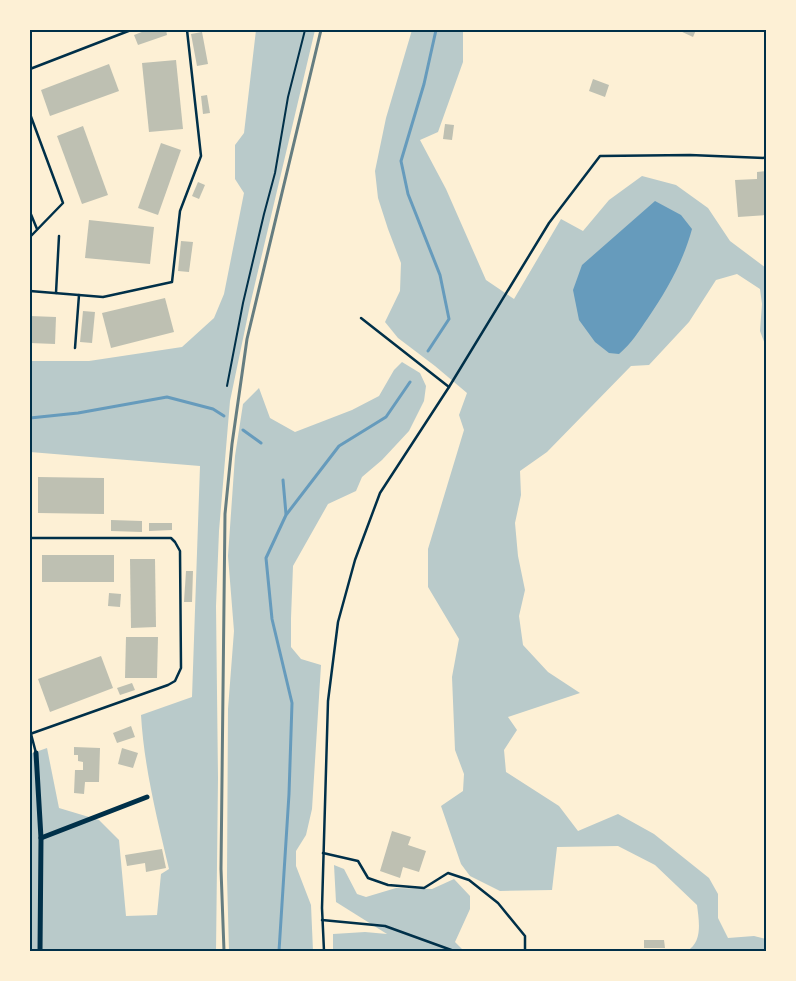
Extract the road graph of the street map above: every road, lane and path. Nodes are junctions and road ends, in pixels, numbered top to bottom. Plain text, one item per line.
1 (131, 30) edge
2 (187, 30) edge
3 (305, 30) edge
4 (30, 68) edge
5 (30, 114) edge
6 (766, 158) edge
7 (30, 212) edge
8 (37, 230) junction
9 (59, 236) dead end
10 (30, 237) edge
11 (30, 291) edge
12 (56, 293) junction
13 (79, 295) junction
14 (360, 318) dead end
15 (75, 348) dead end
16 (226, 386) dead end
17 (449, 387) junction
18 (30, 538) edge
19 (30, 734) edge
20 (36, 752) joint
21 (147, 797) dead end
22 (41, 838) junction
23 (323, 853) junction
24 (322, 920) junction
25 (40, 951) edge
26 (324, 951) edge
27 (454, 951) edge
28 (525, 951) edge

1 - 4 lane
2 - 13 lane
3 - 16 path
5 - 8 lane
6 - 17 lane
7 - 8 lane
8 - 10 lane
9 - 12 lane
11 - 12 lane
12 - 13 lane
13 - 15 lane
14 - 17 lane
17 - 23 lane
18 - 19 lane
19 - 20 lane
20 - 22 street
21 - 22 street
22 - 25 street
23 - 24 lane
23 - 28 lane
24 - 26 lane
24 - 27 lane

